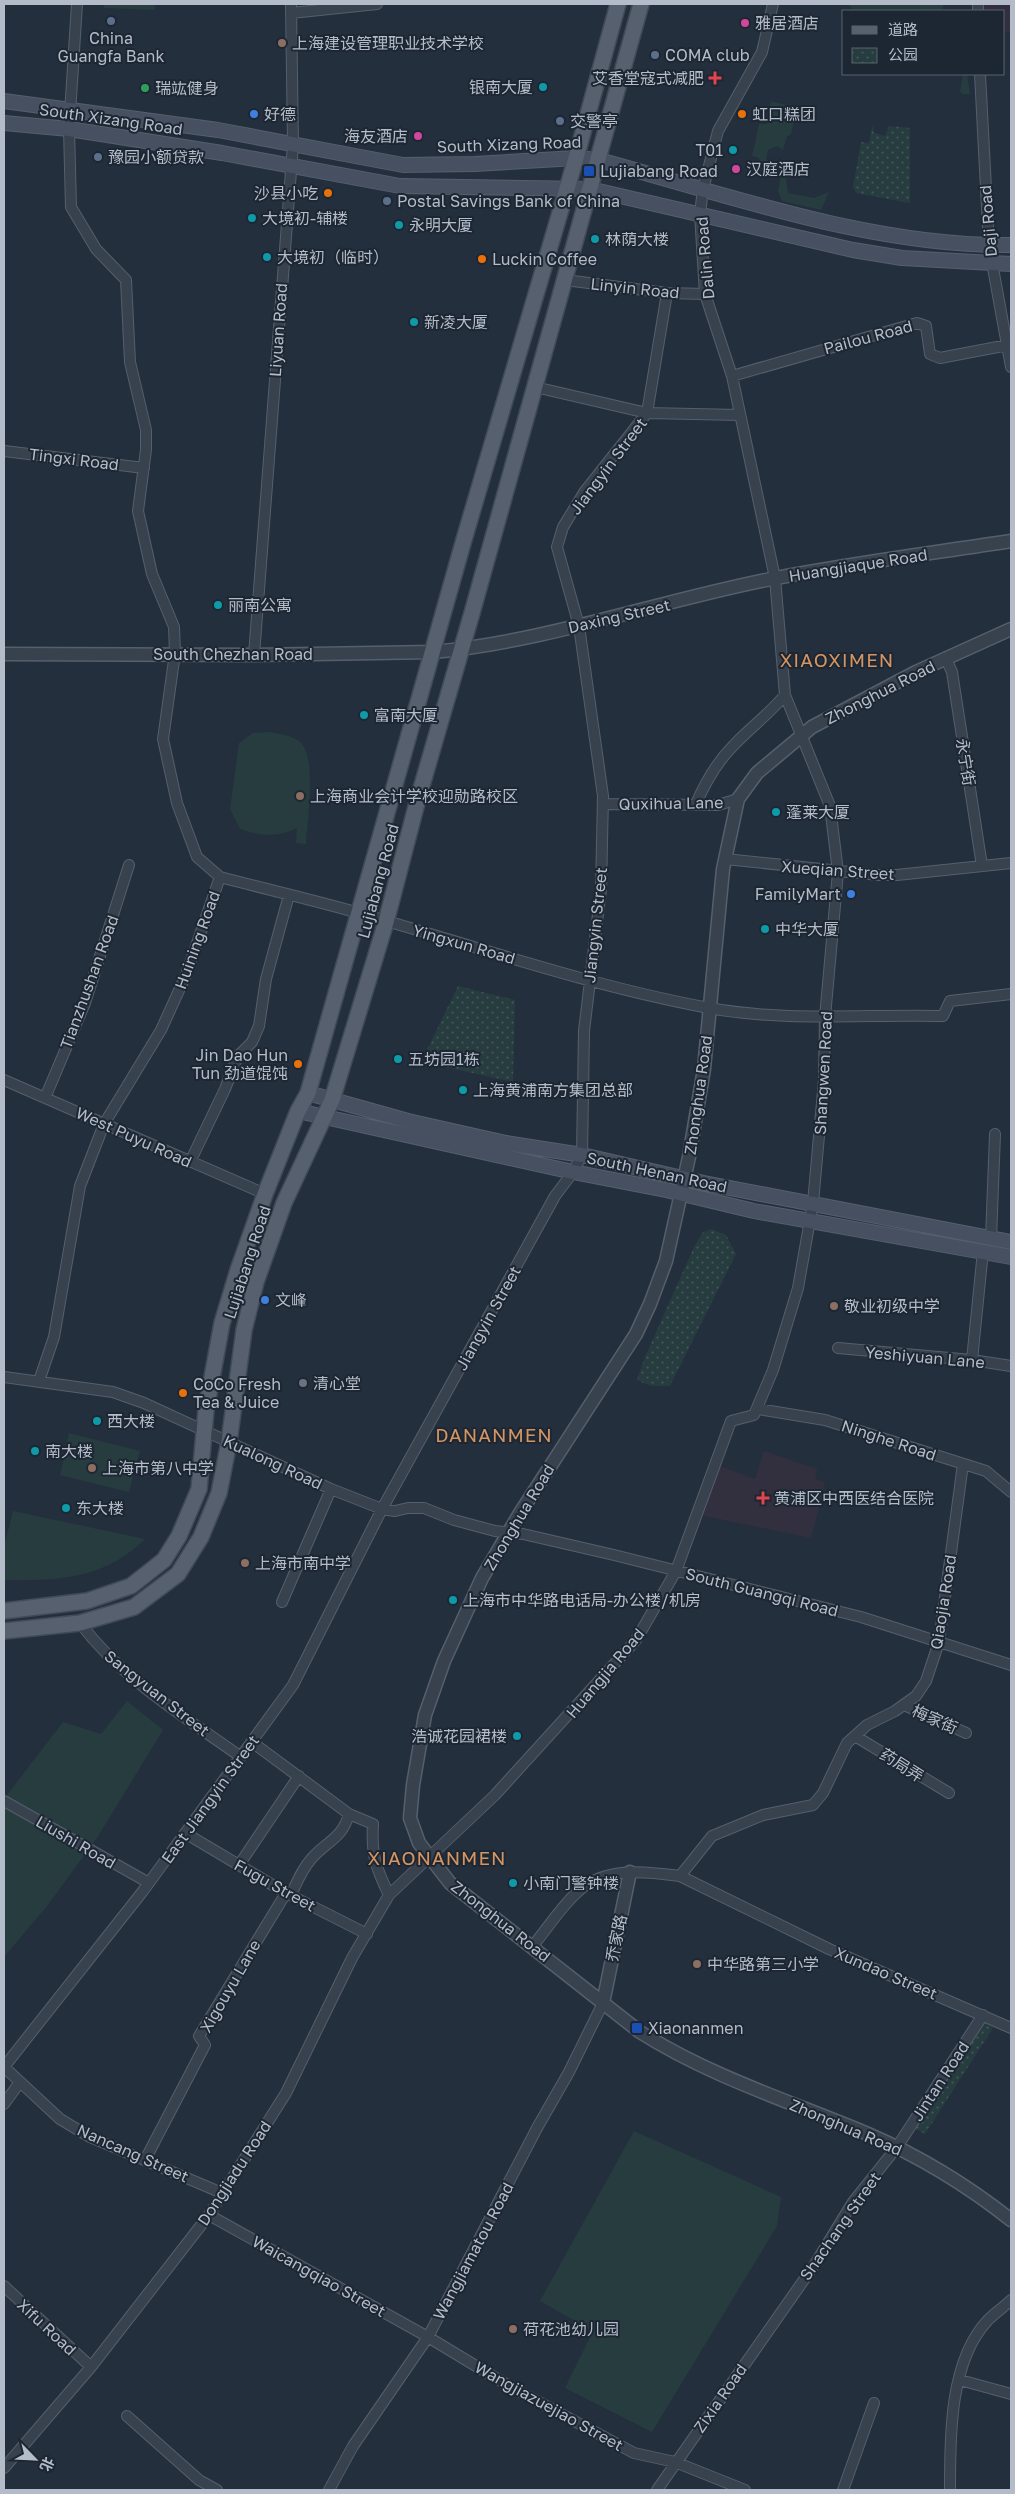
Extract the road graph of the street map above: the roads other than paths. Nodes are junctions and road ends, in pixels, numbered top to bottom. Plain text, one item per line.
1 (77, 4) edge
2 (378, 4) edge
3 (618, 4) edge
4 (641, 4) edge
5 (773, 4) edge
6 (291, 9) edge
7 (980, 75) edge
8 (4, 101) edge
9 (71, 110) junction
10 (4, 123) edge
11 (69, 129) junction
12 (293, 144) junction
13 (576, 158) junction
14 (599, 160) junction
15 (291, 167) junction
16 (567, 187) junction
17 (703, 188) junction
18 (590, 189) junction
19 (700, 214) junction
20 (1011, 245) edge
21 (988, 246) junction
22 (991, 263) junction
23 (1011, 264) edge
24 (565, 280) junction
25 (667, 292) junction
26 (705, 294) junction
27 (1008, 345) junction
28 (1011, 367) edge
29 (732, 376) junction
30 (535, 387) junction
31 (647, 413) junction
32 (740, 415) junction
33 (4, 450) edge
34 (144, 468) junction
35 (1011, 541) edge
36 (775, 578) junction
37 (579, 626) junction
38 (1011, 629) edge
39 (462, 650) junction
40 (432, 652) junction
41 (4, 654) edge
42 (175, 654) junction
43 (254, 655) junction
44 (946, 659) junction
45 (785, 695) junction
46 (800, 735) junction
47 (738, 799) junction
48 (603, 804) junction
49 (696, 804) junction
50 (725, 859) junction
51 (1011, 863) edge
52 (129, 865) dead end
53 (982, 866) junction
54 (838, 872) junction
55 (220, 877) junction
56 (289, 895) junction
57 (359, 913) junction
58 (386, 922) junction
59 (589, 980) junction
60 (1011, 994) edge
61 (710, 1008) junction
62 (825, 1017) junction
63 (4, 1080) edge
64 (308, 1093) junction
65 (45, 1098) junction
66 (332, 1100) junction
67 (298, 1111) junction
68 (324, 1118) junction
69 (104, 1124) junction
70 (996, 1134) dead end
71 (582, 1155) junction
72 (190, 1162) junction
73 (573, 1172) junction
74 (685, 1179) junction
75 (681, 1193) junction
76 (264, 1194) junction
77 (814, 1202) junction
78 (810, 1220) junction
79 (991, 1239) junction
80 (1011, 1242) edge
81 (983, 1251) junction
82 (1011, 1257) edge
83 (838, 1348) dead end
84 (972, 1360) junction
85 (1011, 1366) edge
86 (4, 1378) edge
87 (39, 1381) junction
88 (758, 1409) junction
89 (204, 1429) junction
90 (229, 1442) junction
91 (963, 1464) junction
92 (331, 1489) junction
93 (1011, 1492) edge
94 (382, 1509) junction
95 (509, 1532) junction
96 (676, 1571) junction
97 (282, 1602) dead end
98 (4, 1611) edge
99 (80, 1623) junction
100 (4, 1631) edge
101 (939, 1642) junction
102 (1011, 1665) edge
103 (904, 1705) junction
104 (966, 1733) dead end
105 (855, 1736) junction
106 (252, 1742) junction
107 (240, 1758) junction
108 (299, 1776) junction
109 (949, 1793) dead end
110 (4, 1801) edge
111 (349, 1814) junction
112 (185, 1833) junction
113 (430, 1858) junction
114 (240, 1865) junction
115 (630, 1872) junction
116 (680, 1876) junction
117 (149, 1883) junction
118 (288, 1894) junction
119 (389, 1895) junction
120 (367, 1934) junction
121 (532, 1947) junction
122 (603, 2003) junction
123 (983, 2015) junction
124 (1011, 2028) edge
125 (4, 2067) edge
126 (20, 2082) junction
127 (4, 2104) edge
128 (897, 2147) junction
129 (145, 2160) junction
130 (222, 2193) junction
131 (209, 2215) junction
132 (1011, 2220) edge
133 (4, 2286) edge
134 (1011, 2300) edge
135 (785, 2307) joint
136 (428, 2337) junction
137 (91, 2367) junction
138 (960, 2380) junction
139 (1011, 2394) edge
140 (874, 2403) dead end
141 (127, 2416) dead end
142 (675, 2462) junction
143 (4, 2468) edge
144 (217, 2490) edge
145 (329, 2490) edge
146 (657, 2490) edge
147 (745, 2490) edge
148 (843, 2490) edge
149 (950, 2490) edge

1 - 9 street, Huining Road
2 - 6 street
3 - 13 main road, Lujiabang Road
4 - 14 main road, Lujiabang Road
5 - 17 street, Dalin Road
6 - 12 street, Liyuan Road
7 - 21 street, Daji Road
8 - 9 main road, South Xizang Road
9 - 11 street, Huining Road
9 - 12 main road, South Xizang Road
10 - 11 main road, South Xizang Road
11 - 15 main road, South Xizang Road
11 - 34 street, Huining Road
12 - 13 main road, South Xizang Road
12 - 15 street, Liyuan Road
13 - 14 main road, South Xizang Road
13 - 16 main road, Lujiabang Road
14 - 17 main road, South Xizang Road
14 - 18 main road, Lujiabang Road
15 - 16 main road, South Xizang Road
15 - 43 street, Liyuan Road
16 - 18 main road, South Xizang Road
16 - 40 main road, Lujiabang Road
17 - 19 street, Dalin Road
17 - 21 main road, South Xizang Road
18 - 19 main road, South Xizang Road
18 - 24 main road, Lujiabang Road
19 - 22 main road, South Xizang Road
19 - 26 street, Dalin Road
20 - 21 main road, South Xizang Road
21 - 22 street, Daji Road
22 - 23 main road, South Xizang Road
22 - 27 street, Daji Road
24 - 25 street, Linyin Road
24 - 30 main road, Lujiabang Road
25 - 26 street, Linyin Road
25 - 31 street, Jiangyin Street
26 - 29 street, Dalin Road
27 - 28 street, Daji Road
27 - 29 street, Pailou Road
29 - 32 street, Dalin Road
30 - 31 street
30 - 39 main road, Lujiabang Road
31 - 32 street
31 - 37 street, Jiangyin Street
32 - 36 street, Dalin Road
33 - 34 street, Tingxi Road
34 - 42 street, Huining Road
35 - 36 street, Huangjiaque Road
36 - 37 street, Daxing Street
36 - 45 street, Huangjiaque Road
37 - 39 street, Daxing Street
37 - 48 street, Jiangyin Street
38 - 44 street, Zhonghua Road
39 - 40 street, South Chezhan Road
39 - 58 main road, Lujiabang Road
40 - 43 street, South Chezhan Road
40 - 57 main road, Lujiabang Road
41 - 42 street, South Chezhan Road
42 - 43 street, South Chezhan Road
42 - 55 street, Huining Road
44 - 46 street, Zhonghua Road
44 - 53 street, 永宁街
45 - 46 street, Huangjiaque Road
45 - 49 street
46 - 47 street, Zhonghua Road
46 - 54 street, Shangwen Road
47 - 49 street, Quxihua Lane
47 - 50 street, Zhonghua Road
48 - 49 street, Quxihua Lane
48 - 59 street, Jiangyin Street
50 - 54 street, Xueqian Street
50 - 61 street, Zhonghua Road
51 - 53 street, Xueqian Street
52 - 65 street, Tianzhushan Road
53 - 54 street, Xueqian Street
54 - 62 street, Shangwen Road
55 - 56 street, Yingxun Road
55 - 69 street, Huining Road
56 - 57 street, Yingxun Road
56 - 72 street
57 - 58 street, Yingxun Road
57 - 64 main road, Lujiabang Road
58 - 59 street, Yingxun Road
58 - 66 main road, Lujiabang Road
59 - 61 street, Yingxun Road
59 - 71 street, Jiangyin Street
60 - 62 street, Yingxun Road
61 - 62 street, Yingxun Road
61 - 74 street, Zhonghua Road
62 - 77 street, Shangwen Road
63 - 65 street, West Puyu Road
64 - 66 main road, South Henan Road
64 - 67 main road, Lujiabang Road
65 - 69 street, West Puyu Road
66 - 68 main road, Lujiabang Road
66 - 71 main road, South Henan Road
67 - 68 main road, South Henan Road
67 - 76 main road, Lujiabang Road
68 - 73 main road, South Henan Road
68 - 90 main road, Lujiabang Road
69 - 72 street, West Puyu Road
69 - 87 street, Huining Road
70 - 79 street
71 - 73 street, Jiangyin Street
71 - 74 main road, South Henan Road
72 - 76 street, West Puyu Road
73 - 75 main road, South Henan Road
73 - 94 street, Jiangyin Street
74 - 75 street, Zhonghua Road
74 - 77 main road, South Henan Road
75 - 78 main road, South Henan Road
75 - 95 street, Zhonghua Road
76 - 89 main road, Lujiabang Road
77 - 78 street, Shangwen Road
77 - 79 main road, South Henan Road
78 - 81 main road, South Henan Road
78 - 88 street, Shangwen Road
79 - 80 main road, South Henan Road
81 - 82 main road, South Henan Road
81 - 84 street
83 - 84 street, Yeshiyuan Lane
84 - 85 street, Yeshiyuan Lane
86 - 87 street, Kualong Road
87 - 89 street, Kualong Road
88 - 91 street, Ninghe Road
88 - 96 street, Huangjia Road
89 - 90 street, Kualong Road
89 - 98 main road, Lujiabang Road
90 - 92 street, Kualong Road
90 - 99 main road, Lujiabang Road
91 - 93 street, Ninghe Road
91 - 101 street, Qiaojia Road
92 - 94 street, Kualong Road
92 - 97 street
94 - 95 street, Kualong Road
94 - 106 street, East Jiangyin Street
95 - 96 street, South Guangqi Road
95 - 113 street, Zhonghua Road
96 - 101 street, South Guangqi Road
96 - 113 street, Huangjia Road
99 - 100 main road, Lujiabang Road
99 - 107 street, Sangyuan Street
101 - 102 street, South Guangqi Road
101 - 103 street, Qiaojia Road
103 - 104 street, 梅家街
103 - 105 street, Qiaojia Road
105 - 109 street, 药局弄
105 - 116 street, Qiaojia Road
106 - 107 street, East Jiangyin Street
106 - 108 street
107 - 112 street, East Jiangyin Street
108 - 111 street
108 - 114 street
110 - 117 street, Liushi Road
111 - 118 street, Xigouyu Lane
111 - 119 street
112 - 114 street, Fugu Street
112 - 117 street, East Jiangyin Street
113 - 119 street, Dongjiadu Road
113 - 121 street, Zhonghua Road
114 - 118 street, Fugu Street
115 - 116 street
115 - 121 street
115 - 122 street, 乔家路
116 - 123 street, Xundao Street
117 - 125 street, East Jiangyin Street
118 - 120 street, Fugu Street
118 - 129 street, Xigouyu Lane
119 - 120 street, Dongjiadu Road
120 - 130 street, Dongjiadu Road
121 - 122 street, Zhonghua Road
122 - 128 street, Zhonghua Road
122 - 136 street, Wangjiamatou Road
123 - 124 street, Xundao Street
123 - 128 street, Jintan Road
125 - 126 street, Nancang Street
126 - 127 street
126 - 129 street, Nancang Street
128 - 132 street, Zhonghua Road
128 - 135 street, Shachang Street
129 - 130 street, Nancang Street
130 - 131 street, Dongjiadu Road
131 - 136 street, Waicangqiao Street
131 - 137 street, Dongjiadu Road
133 - 137 street, Xifu Road
134 - 138 street
135 - 142 street, Zixia Road
136 - 142 street, Wangjiazuejiao Street
136 - 145 street, Wangjiamatou Road
137 - 143 street, Dongjiadu Road
138 - 139 street
138 - 149 street
140 - 148 street
141 - 144 street
142 - 146 street, Zixia Road
142 - 147 street, Wangjiazuejiao Street

